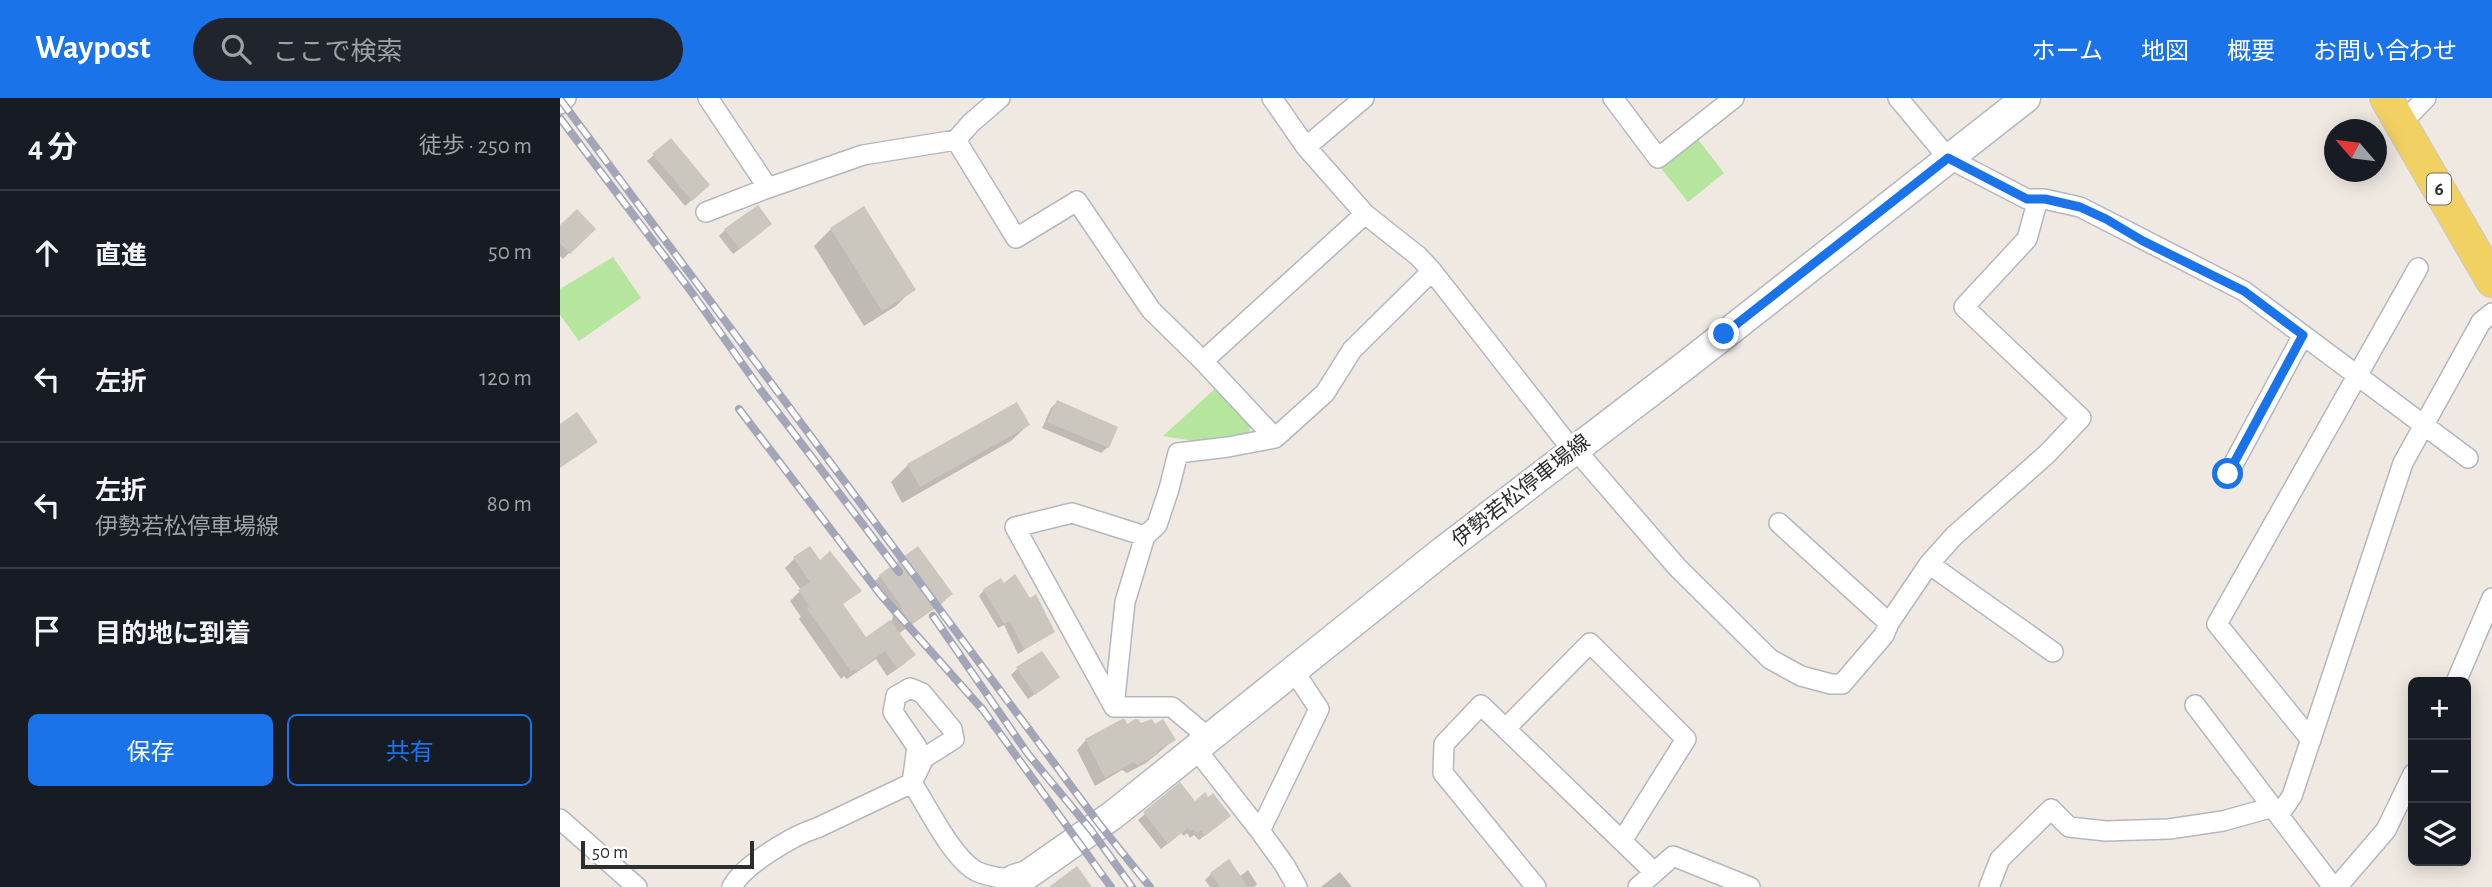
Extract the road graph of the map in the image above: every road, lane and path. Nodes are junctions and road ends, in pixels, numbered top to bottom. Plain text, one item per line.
1 (566, 98) edge
2 (708, 98) edge
3 (1000, 98) edge
4 (1272, 98) edge
5 (1364, 98) edge
6 (1612, 98) edge
7 (1734, 98) edge
8 (1898, 98) edge
9 (2026, 98) edge
10 (2426, 98) edge
11 (560, 104) edge
12 (2394, 111) edge
13 (956, 141) junction
14 (1306, 147) junction
15 (1948, 158) junction
16 (768, 188) junction
17 (2038, 199) junction
18 (706, 212) dead end
19 (1365, 214) junction
20 (2418, 268) dead end
21 (1432, 271) junction
22 (2492, 281) edge
23 (2492, 313) edge
24 (2303, 335) junction
25 (1203, 362) junction
26 (2357, 375) junction
27 (2423, 425) junction
28 (1275, 438) junction
29 (1574, 450) junction
30 (2468, 458) dead end
31 (2228, 474) dead end
32 (1779, 523) dead end
33 (1145, 536) junction
34 (1929, 564) junction
35 (2492, 598) edge
36 (1889, 622) junction
37 (2053, 652) dead end
38 (1294, 671) junction
39 (2458, 677) edge
40 (2195, 705) dead end
41 (1114, 707) junction
42 (1506, 729) junction
43 (2311, 740) junction
44 (1203, 744) junction
45 (912, 783) junction
46 (2408, 784) edge
47 (2276, 811) junction
48 (560, 819) edge
49 (1260, 831) junction
50 (1622, 841) junction
51 (1654, 873) junction
52 (1016, 883) edge
53 (1532, 886) edge
54 (637, 887) edge
55 (732, 887) edge
56 (1297, 887) edge
57 (1638, 887) edge
58 (1750, 887) edge
59 (1989, 887) edge
60 (2335, 887) edge

1 - 11 street
2 - 16 street
3 - 13 street
4 - 14 street
5 - 14 street
6 - 7 street
8 - 15 street
9 - 15 main road, 伊勢若松停車場線
10 - 12 street
12 - 22 main road, 6
13 - 16 street
13 - 25 street
14 - 19 street
15 - 17 street
15 - 29 main road, 伊勢若松停車場線
16 - 18 street
17 - 24 street
17 - 34 street
19 - 21 street
19 - 25 street
20 - 26 street
21 - 28 street
21 - 29 street
23 - 27 street
24 - 26 street
24 - 31 street
25 - 28 street
26 - 27 street
26 - 43 street
27 - 30 street
27 - 43 street
28 - 33 street
29 - 36 street
29 - 38 main road, 伊勢若松停車場線
32 - 36 street
33 - 41 street
33 - 41 street
34 - 36 street
34 - 37 street
35 - 39 street
38 - 44 main road, 伊勢若松停車場線
38 - 49 street
40 - 47 street
41 - 44 street
42 - 50 street
42 - 50 street
42 - 53 street
43 - 47 street
44 - 49 street
44 - 52 main road, 伊勢若松停車場線
45 - 45 street
45 - 52 street
45 - 55 street
46 - 60 street
47 - 59 street
47 - 60 street
48 - 54 street
49 - 56 street
50 - 51 street
51 - 57 street
51 - 58 street

